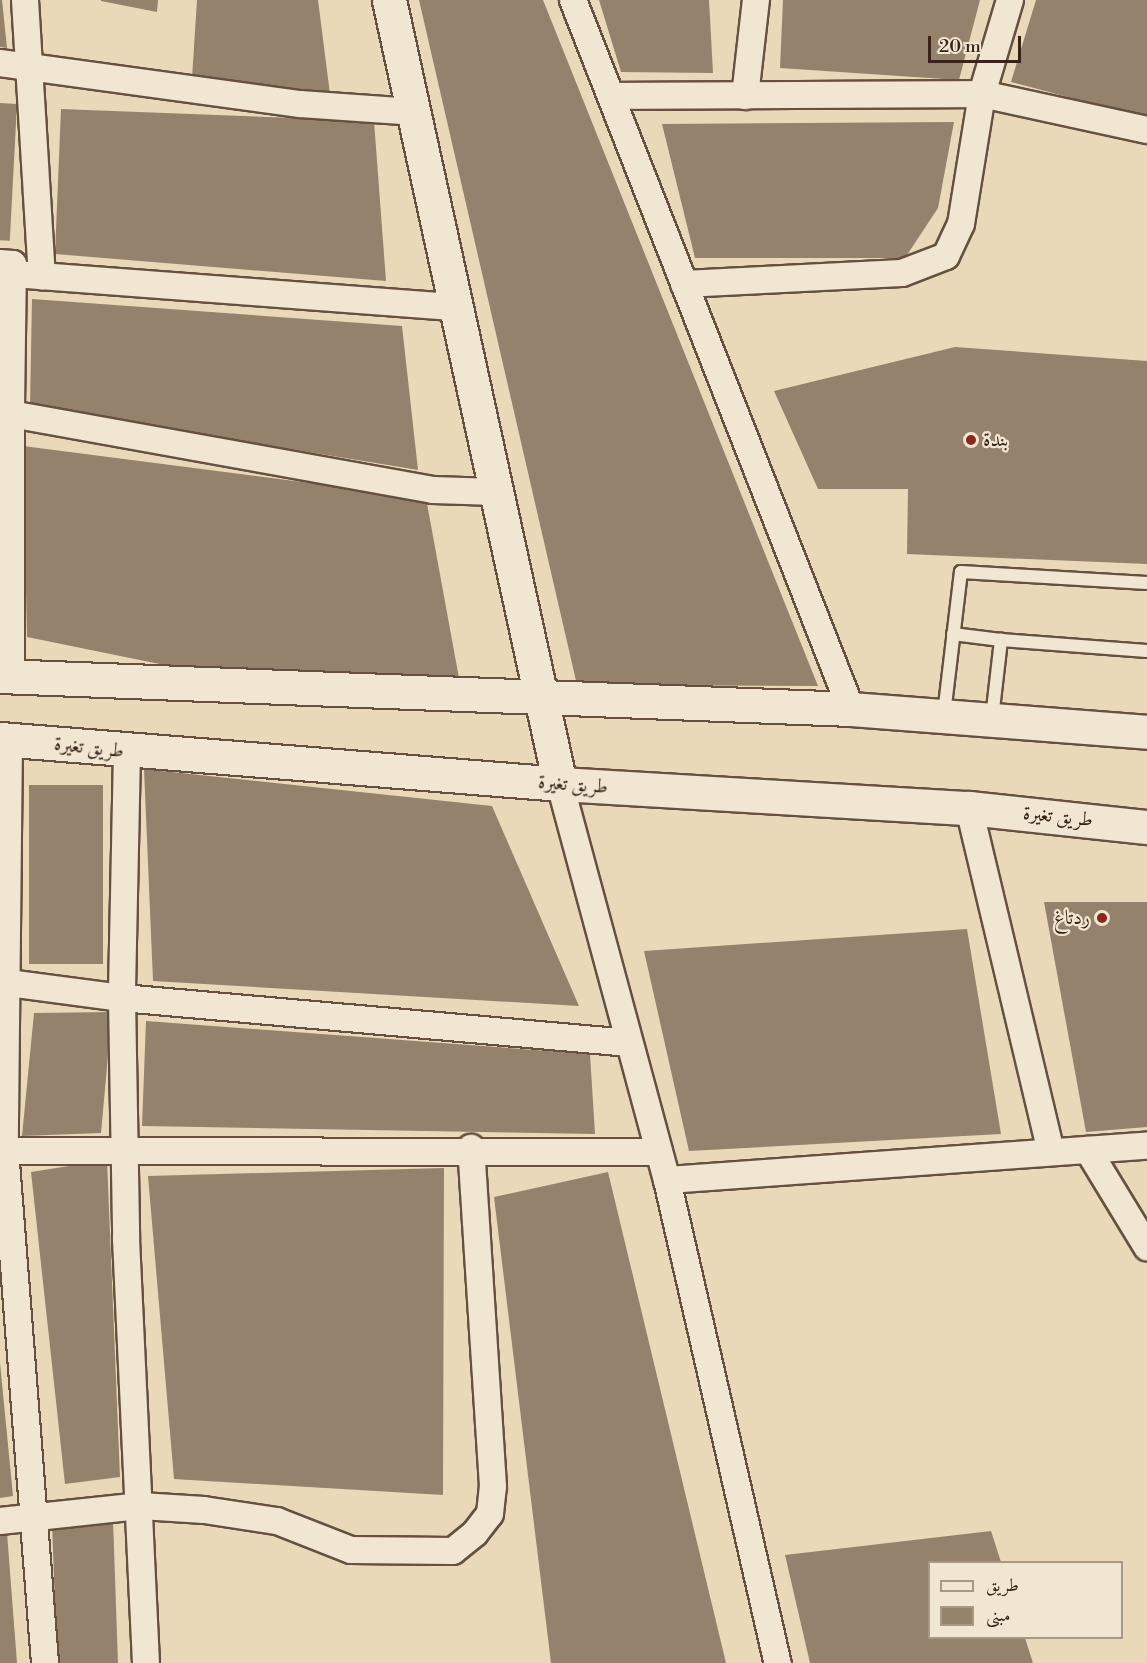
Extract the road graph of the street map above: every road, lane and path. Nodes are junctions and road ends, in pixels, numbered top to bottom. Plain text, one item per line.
1 (25, 0) edge
2 (389, 0) edge
3 (573, 0) edge
4 (756, 0) edge
5 (1010, 0) edge
6 (0, 63) edge
7 (27, 67) junction
8 (982, 94) junction
9 (611, 96) junction
10 (745, 96) junction
11 (413, 112) junction
12 (1147, 130) edge
13 (7, 268) edge
14 (42, 276) junction
15 (684, 284) junction
16 (456, 307) junction
17 (5, 414) edge
18 (496, 492) junction
19 (1147, 583) edge
20 (953, 633) junction
21 (1001, 640) junction
22 (1147, 651) edge
23 (5, 676) edge
24 (542, 700) junction
25 (851, 709) junction
26 (944, 715) junction
27 (992, 718) junction
28 (1147, 732) edge
29 (4, 740) edge
30 (127, 752) junction
31 (560, 784) junction
32 (969, 808) junction
33 (1147, 827) edge
34 (3, 982) edge
35 (122, 998) junction
36 (629, 1043) junction
37 (1147, 1146) edge
38 (126, 1148) junction
39 (471, 1148) junction
40 (1088, 1150) junction
41 (2, 1151) edge
42 (1051, 1151) junction
43 (658, 1152) junction
44 (667, 1180) junction
45 (1147, 1247) edge
46 (141, 1506) junction
47 (34, 1518) junction
48 (0, 1521) edge
49 (45, 1663) edge
50 (146, 1663) edge
51 (778, 1663) edge

1 - 7 street
2 - 11 main road
3 - 9 street
4 - 10 street
5 - 8 street
6 - 7 street
7 - 11 street
7 - 14 street
8 - 10 street
8 - 12 street
8 - 15 street
9 - 10 street
9 - 15 street
11 - 16 main road
13 - 14 street
13 - 17 street
14 - 16 street
15 - 25 street
16 - 18 main road
17 - 18 street
17 - 23 street
18 - 24 main road
19 - 20 lane
20 - 21 lane
20 - 26 lane
21 - 22 lane
21 - 27 lane
23 - 24 main road
24 - 25 main road
24 - 31 main road
25 - 26 main road
26 - 27 main road
27 - 28 main road
29 - 30 main road, طريق تغيرة
29 - 34 street
30 - 31 main road, طريق تغيرة
30 - 35 street
31 - 32 main road, طريق تغيرة
31 - 36 street
32 - 33 main road, طريق تغيرة
32 - 42 street
34 - 35 street
34 - 41 street
35 - 36 street
35 - 38 street
36 - 43 street
37 - 40 street
38 - 39 street
38 - 41 street
38 - 46 street
39 - 43 street
39 - 46 street
40 - 42 street
40 - 45 street
41 - 47 street
42 - 44 street
43 - 44 street
44 - 51 street
46 - 47 street
46 - 50 street
47 - 48 street
47 - 49 street

